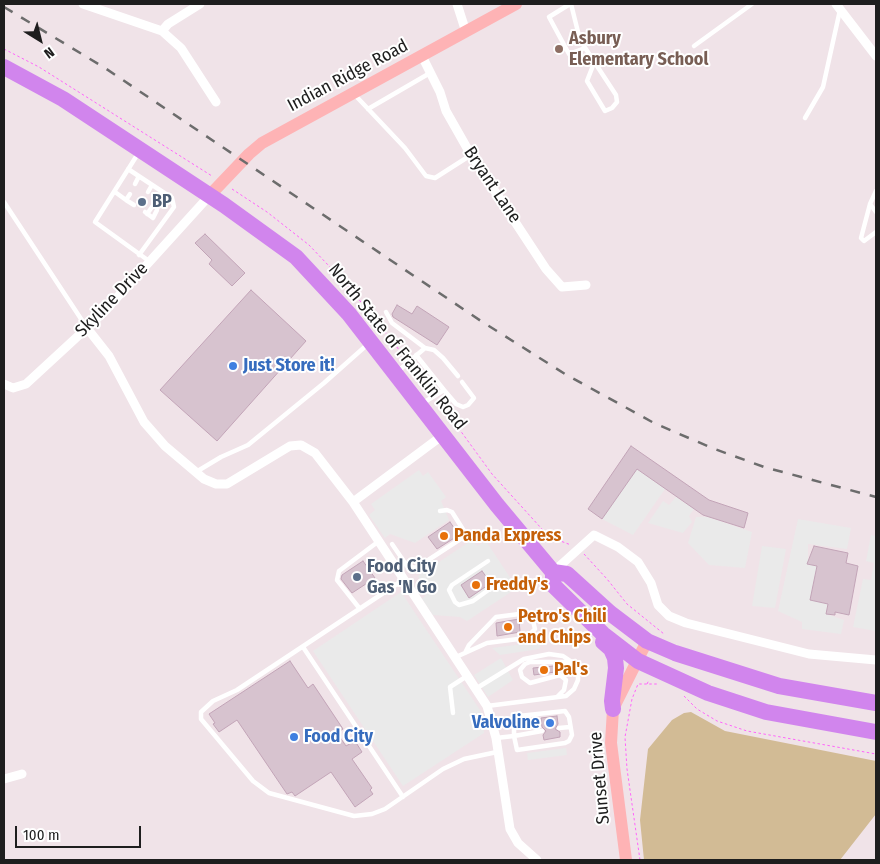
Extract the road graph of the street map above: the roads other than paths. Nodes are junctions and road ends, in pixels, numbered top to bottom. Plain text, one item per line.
1 (83, 4) edge
2 (200, 4) edge
3 (457, 4) edge
4 (516, 4) edge
5 (571, 4) edge
6 (752, 4) edge
7 (838, 6) edge
8 (162, 31) junction
9 (466, 32) junction
10 (694, 46) dead end
11 (585, 48) junction
12 (422, 56) junction
13 (876, 56) edge
14 (594, 62) junction
15 (4, 67) edge
16 (430, 73) junction
17 (353, 93) junction
18 (216, 102) dead end
19 (368, 110) junction
20 (805, 118) dead end
21 (140, 151) junction
22 (471, 155) junction
23 (128, 169) junction
24 (139, 176) junction
25 (135, 184) dead end
26 (152, 185) junction
27 (876, 191) edge
28 (115, 192) junction
29 (148, 192) dead end
30 (161, 192) junction
31 (130, 194) dead end
32 (167, 195) junction
33 (210, 195) junction
34 (157, 198) dead end
35 (126, 200) junction
36 (163, 201) dead end
37 (4, 202) edge
38 (870, 204) junction
39 (134, 205) dead end
40 (152, 207) dead end
41 (157, 210) dead end
42 (876, 212) edge
43 (153, 218) junction
44 (163, 224) junction
45 (876, 232) edge
46 (139, 255) junction
47 (150, 262) junction
48 (586, 285) dead end
49 (386, 312) dead end
50 (87, 328) junction
51 (370, 342) junction
52 (426, 348) junction
53 (416, 355) junction
54 (394, 374) junction
55 (458, 376) dead end
56 (462, 382) dead end
57 (4, 384) edge
58 (444, 390) junction
59 (420, 406) junction
60 (442, 435) junction
61 (196, 472) junction
62 (353, 502) junction
63 (440, 511) dead end
64 (379, 541) junction
65 (392, 544) dead end
66 (488, 561) dead end
67 (553, 572) junction
68 (403, 580) junction
69 (501, 580) dead end
70 (572, 603) junction
71 (360, 609) junction
72 (647, 641) junction
73 (303, 647) junction
74 (464, 653) junction
75 (456, 658) junction
76 (876, 660) edge
77 (638, 661) junction
78 (572, 662) junction
79 (468, 675) junction
80 (477, 688) junction
81 (557, 698) junction
82 (876, 703) edge
83 (487, 706) junction
84 (614, 709) junction
85 (453, 713) dead end
86 (570, 727) junction
87 (559, 728) dead end
88 (542, 731) dead end
89 (876, 732) edge
90 (514, 736) junction
91 (496, 738) junction
92 (497, 752) junction
93 (22, 774) dead end
94 (4, 779) edge
95 (403, 797) junction
96 (537, 860) edge
97 (626, 860) edge

1 - 8 street
2 - 8 street
3 - 9 street
4 - 9 street, Indian Ridge Road
5 - 11 lane
5 - 11 lane
6 - 10 lane
7 - 13 street
7 - 20 lane
8 - 18 street
9 - 12 street, Indian Ridge Road
11 - 14 lane
12 - 16 street, Bryant Lane
12 - 17 street, Indian Ridge Road
14 - 14 lane
15 - 21 highway, North State of Franklin Road
16 - 19 lane
16 - 22 street, Bryant Lane
17 - 19 lane
17 - 33 street, Indian Ridge Road
19 - 22 lane
21 - 23 lane
21 - 33 highway, North State of Franklin Road
22 - 48 street, Bryant Lane
23 - 24 lane
23 - 28 lane
24 - 25 lane
24 - 26 lane
26 - 29 lane
26 - 30 lane
27 - 38 lane
28 - 35 lane
28 - 46 lane
30 - 32 lane
30 - 34 lane
31 - 35 lane
32 - 36 lane
32 - 44 lane
33 - 47 street, Skyline Drive
33 - 51 highway, North State of Franklin Road
35 - 39 lane
37 - 50 lane
38 - 42 lane
38 - 45 lane
40 - 43 lane
41 - 43 lane
43 - 44 lane
44 - 46 lane
46 - 47 lane
47 - 50 street, Skyline Drive
49 - 52 lane
50 - 57 street, Skyline Drive
50 - 61 street
51 - 54 highway, North State of Franklin Road
51 - 61 lane
52 - 53 lane
52 - 55 lane
53 - 54 lane
53 - 58 lane
54 - 59 highway, North State of Franklin Road
56 - 58 lane
58 - 59 lane
59 - 60 highway, North State of Franklin Road
60 - 62 street
60 - 67 highway, North State of Franklin Road
61 - 62 street
62 - 64 street
63 - 65 lane
64 - 68 street
64 - 71 lane
66 - 69 lane
67 - 70 highway, North State of Franklin Road
67 - 72 highway, North State of Franklin Road
67 - 76 street
68 - 71 lane
68 - 75 street
70 - 77 highway, North State of Franklin Road
70 - 84 highway
71 - 73 lane
72 - 77 street, Sunset Drive
72 - 82 highway, North State of Franklin Road
73 - 95 lane
73 - 95 lane
74 - 74 lane
74 - 75 lane
75 - 79 street
77 - 84 street, Sunset Drive
77 - 89 highway, North State of Franklin Road
78 - 80 lane
78 - 81 lane
78 - 81 lane
79 - 80 street
79 - 85 lane
80 - 83 street
81 - 83 lane
83 - 91 street
84 - 97 street, Sunset Drive
86 - 87 lane
86 - 90 lane
86 - 90 lane
88 - 90 lane
90 - 91 lane
91 - 92 street
92 - 95 lane
92 - 96 street
93 - 94 street

